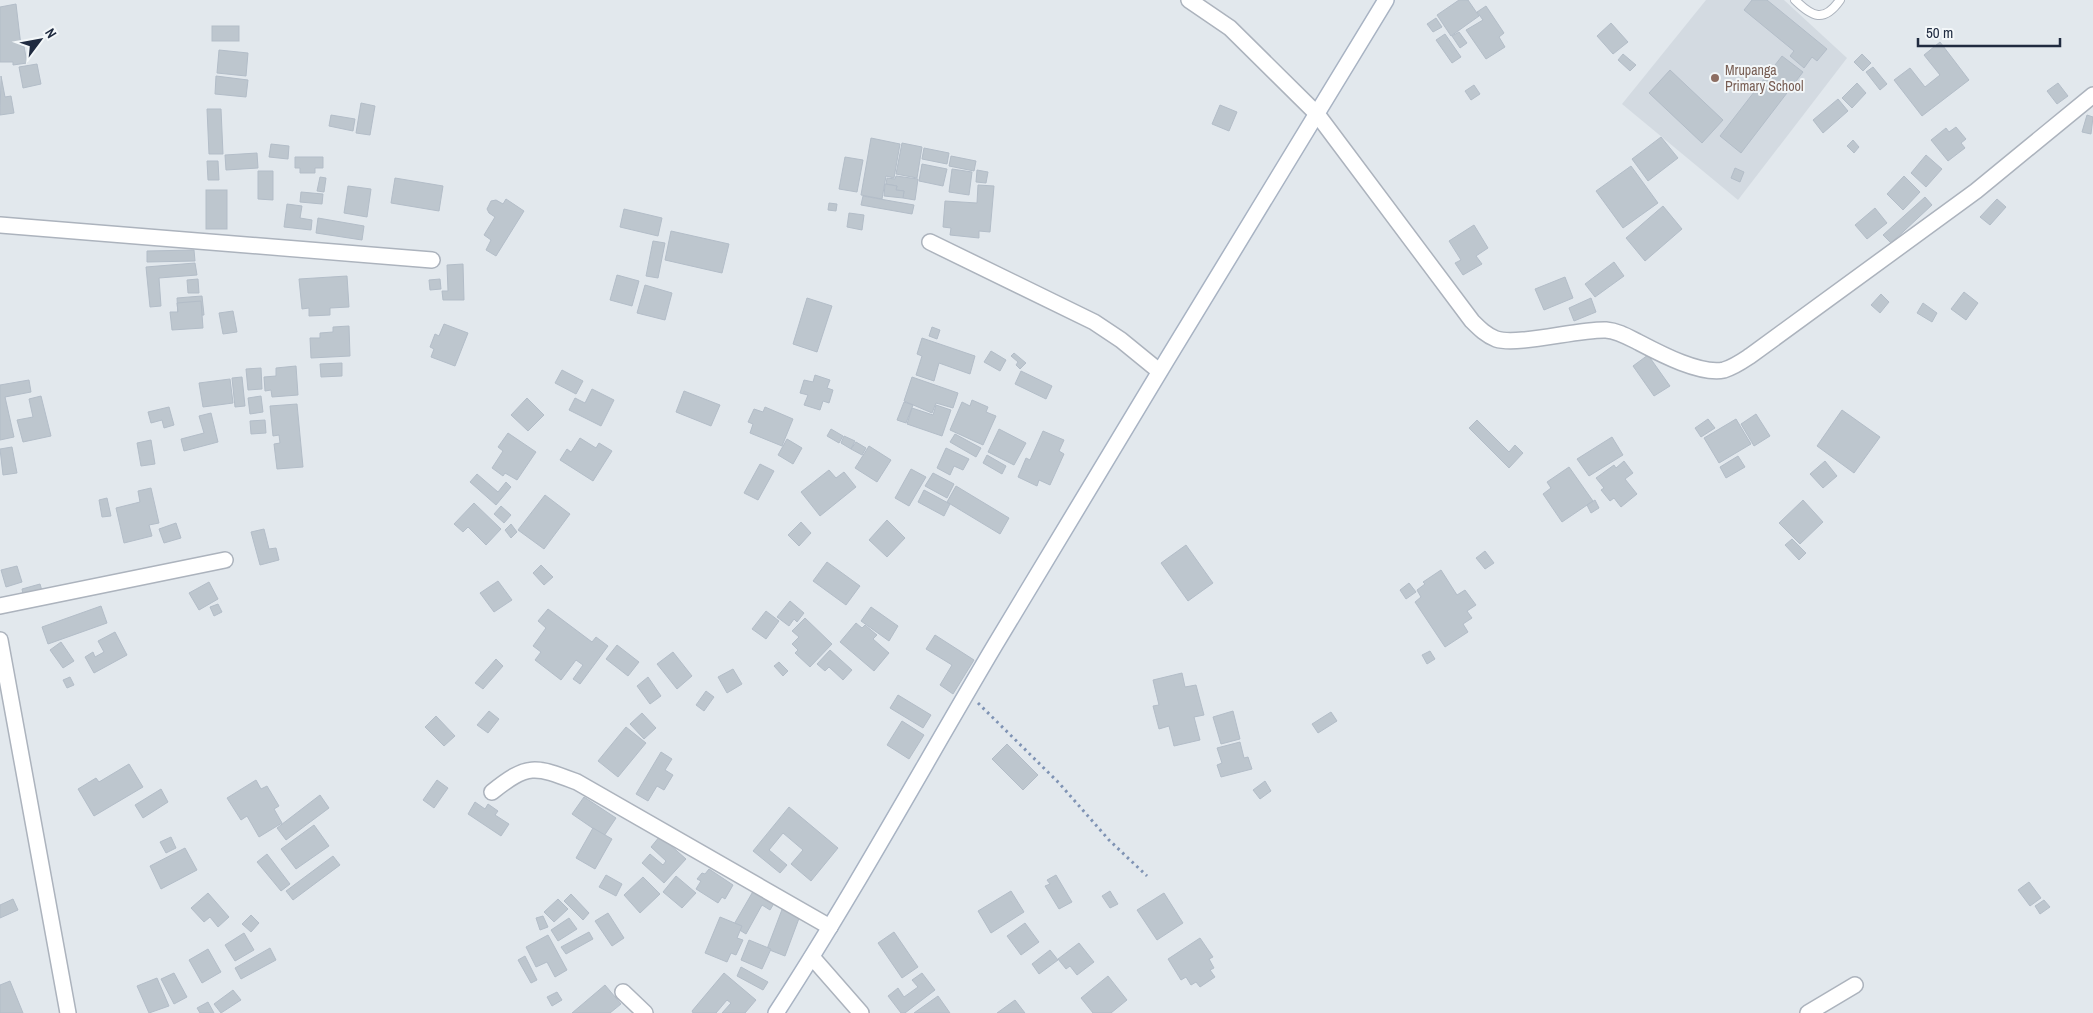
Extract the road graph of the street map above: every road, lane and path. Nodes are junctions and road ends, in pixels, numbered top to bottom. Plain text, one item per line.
1 (1189, 0) edge
2 (1386, 0) edge
3 (1795, 0) edge
4 (1840, 0) edge
5 (2093, 95) edge
6 (1317, 114) junction
7 (0, 225) edge
8 (930, 242) dead end
9 (432, 260) dead end
10 (1159, 371) junction
11 (225, 560) dead end
12 (0, 606) edge
13 (0, 640) edge
14 (967, 692) junction
15 (492, 792) dead end
16 (1147, 876) dead end
17 (830, 927) junction
18 (812, 957) junction
19 (1855, 985) dead end
20 (623, 992) dead end
21 (68, 1013) edge
22 (645, 1013) edge
23 (776, 1013) edge
24 (861, 1013) edge
25 (1808, 1013) edge

1 - 6 street
2 - 6 street
3 - 4 lane
5 - 6 street
6 - 10 street
7 - 9 street
8 - 10 street
10 - 14 street
11 - 12 street
13 - 21 street
14 - 16 path
14 - 17 street
15 - 17 street
17 - 18 street
18 - 23 street
18 - 24 street
19 - 25 street
20 - 22 street

